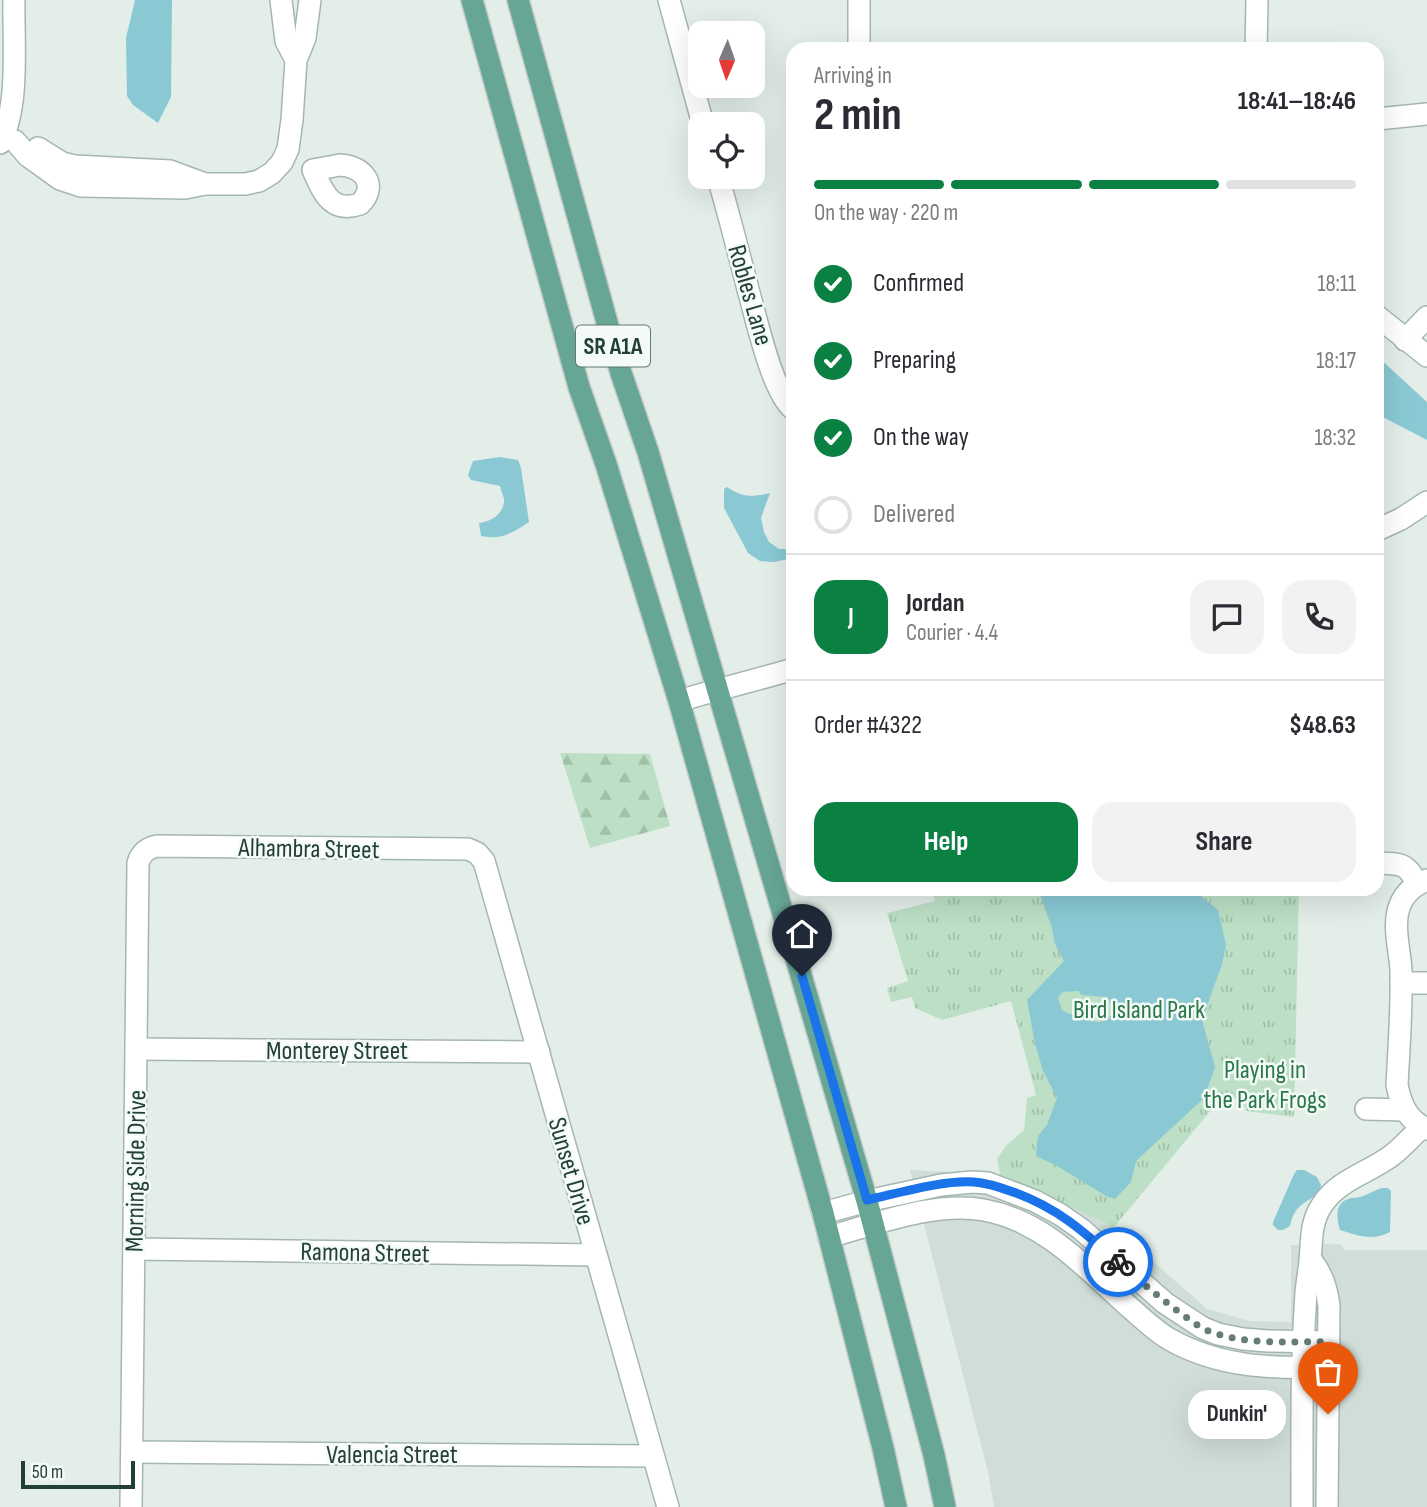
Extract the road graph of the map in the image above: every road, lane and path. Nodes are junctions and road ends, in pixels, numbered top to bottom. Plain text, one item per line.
1 (14, 0) edge
2 (281, 0) edge
3 (310, 0) edge
4 (472, 0) edge
5 (518, 0) edge
6 (668, 0) edge
7 (859, 0) edge
8 (1257, 0) edge
9 (859, 42) edge
10 (1256, 42) edge
11 (296, 61) junction
12 (700, 112) edge
13 (1427, 114) edge
14 (1384, 118) edge
15 (6, 140) edge
16 (285, 156) junction
17 (313, 170) dead end
18 (721, 189) edge
19 (1427, 317) edge
20 (1384, 322) edge
21 (1405, 341) junction
22 (1427, 356) edge
23 (786, 401) edge
24 (1427, 502) edge
25 (1384, 527) edge
26 (786, 672) edge
27 (717, 689) junction
28 (679, 701) junction
29 (157, 846) joint
30 (461, 849) joint
31 (1384, 863) edge
32 (1417, 886) edge
33 (1401, 983) junction
34 (1427, 983) edge
35 (136, 1049) junction
36 (539, 1052) junction
37 (1366, 1109) dead end
38 (1404, 1110) junction
39 (1424, 1128) edge
40 (867, 1200) junction
41 (823, 1213) junction
42 (873, 1225) junction
43 (829, 1237) junction
44 (134, 1249) junction
45 (1106, 1252) junction
46 (596, 1255) junction
47 (1311, 1260) junction
48 (1090, 1271) junction
49 (1304, 1341) junction
50 (1329, 1342) junction
51 (1304, 1368) junction
52 (1329, 1368) junction
53 (132, 1452) junction
54 (653, 1456) junction
55 (131, 1507) edge
56 (668, 1507) edge
57 (896, 1507) edge
58 (945, 1507) edge
59 (1301, 1507) edge
60 (1327, 1507) edge

1 - 15 street
2 - 11 street
3 - 11 street
4 - 28 main road, SR A1A
5 - 27 main road, SR A1A
6 - 12 street
7 - 9 street
8 - 10 street
11 - 16 street
13 - 14 street
15 - 16 street
16 - 17 street
18 - 23 street, Robles Lane
19 - 21 street
20 - 21 street
21 - 22 street
24 - 25 street
26 - 27 street
27 - 28 street
27 - 40 main road, SR A1A
28 - 41 main road, SR A1A
29 - 30 street, Alhambra Street
29 - 35 street, Morning Side Drive
30 - 36 street, Sunset Drive
31 - 32 street
32 - 33 street
33 - 34 street
33 - 38 street
35 - 36 street, Monterey Street
35 - 44 street, Morning Side Drive
36 - 46 street, Sunset Drive
37 - 38 street
38 - 39 street
39 - 47 street
40 - 41 street
40 - 42 main road, SR A1A
40 - 45 street
41 - 43 main road, SR A1A
42 - 43 street
42 - 48 street
42 - 58 main road, SR A1A
43 - 57 main road, SR A1A
44 - 46 street, Ramona Street
44 - 53 street, Morning Side Drive
45 - 48 street
45 - 49 street
46 - 54 street, Sunset Drive
47 - 49 street
47 - 50 street
48 - 51 street
49 - 50 street
49 - 51 street
50 - 52 street
51 - 52 street
51 - 59 street
52 - 60 street
53 - 54 street, Valencia Street
53 - 55 street, Morning Side Drive
54 - 56 street, Sunset Drive

